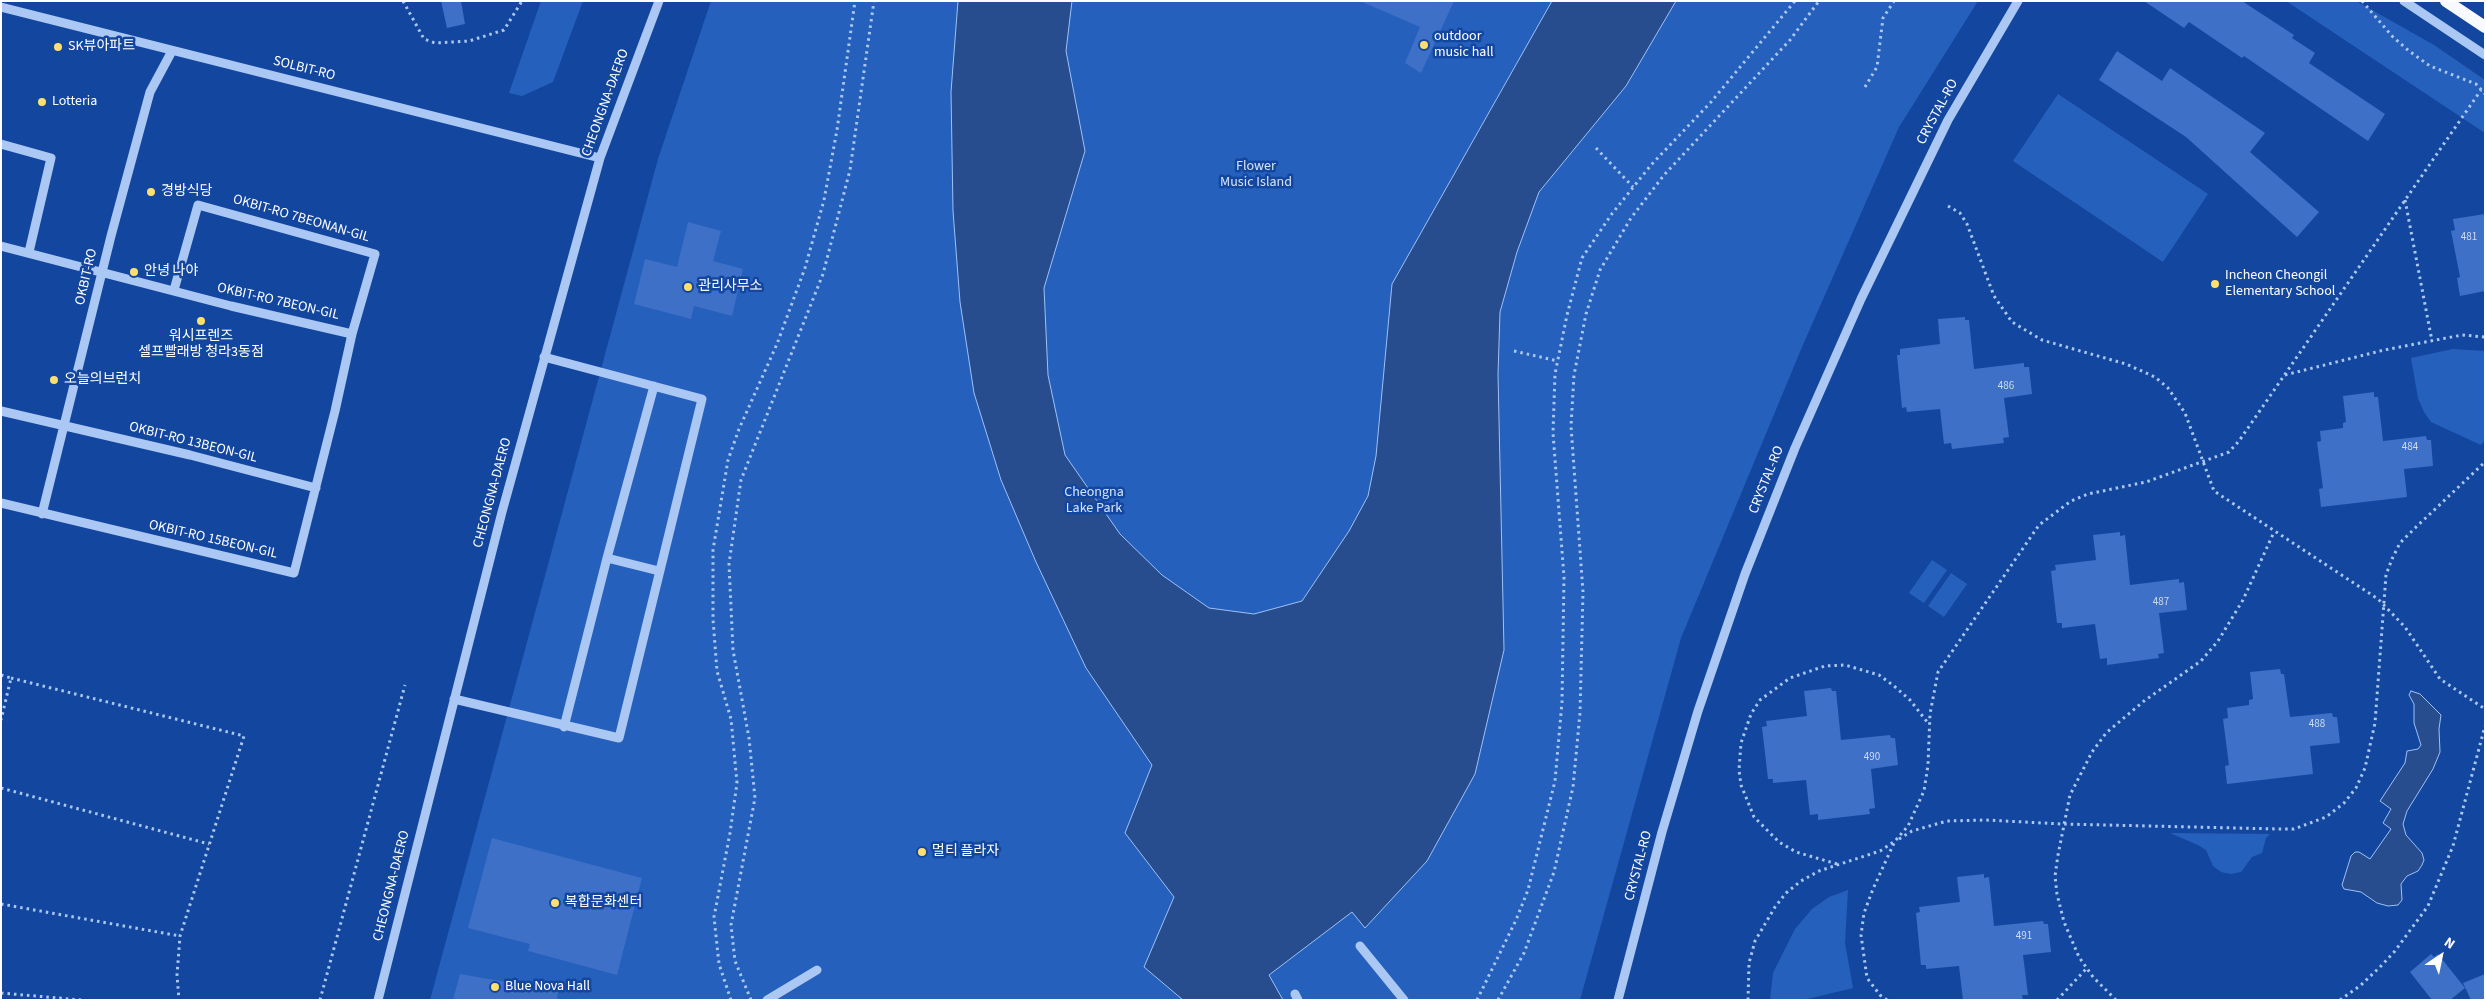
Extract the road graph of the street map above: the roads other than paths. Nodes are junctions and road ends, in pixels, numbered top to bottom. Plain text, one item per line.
1 (659, 1) edge
2 (2018, 1) edge
3 (2404, 1) edge
4 (2446, 1) edge
5 (1, 8) edge
6 (2485, 27) edge
7 (172, 51) junction
8 (2485, 56) edge
9 (1, 144) edge
10 (600, 158) junction
11 (1, 246) edge
12 (29, 252) junction
13 (102, 271) junction
14 (174, 290) junction
15 (352, 334) junction
16 (544, 357) junction
17 (654, 386) junction
18 (1, 411) edge
19 (64, 426) junction
20 (316, 488) junction
21 (1, 503) edge
22 (42, 514) junction
23 (607, 558) junction
24 (659, 571) junction
25 (454, 700) junction
26 (564, 727) junction
27 (1360, 946) dead end
28 (817, 970) dead end
29 (378, 1000) edge
30 (768, 1000) edge
31 (1404, 1000) edge
32 (1618, 1000) edge

1 - 10 street, CHEONGNA-DAERO
2 - 32 street, CRYSTAL-RO
3 - 8 street
4 - 6 main road
5 - 7 street, SOLBIT-RO
7 - 10 street, SOLBIT-RO
7 - 13 street, OKBIT-RO
9 - 12 street
10 - 16 street, CHEONGNA-DAERO
11 - 12 street, OKBIT-RO 7BEON-GIL
12 - 13 street, OKBIT-RO 7BEON-GIL
13 - 14 street, OKBIT-RO 7BEON-GIL
13 - 19 street, OKBIT-RO
14 - 15 street, OKBIT-RO 7BEON-GIL
14 - 15 street, OKBIT-RO 7BEONAN-GIL
15 - 20 street, OKBIT-RO 7BEON-GIL
16 - 17 street
16 - 25 street, CHEONGNA-DAERO
17 - 23 street
17 - 24 street
18 - 19 street, OKBIT-RO 13BEON-GIL
19 - 20 street, OKBIT-RO 13BEON-GIL
19 - 22 street, OKBIT-RO
20 - 22 street, OKBIT-RO 15BEON-GIL
21 - 22 street
23 - 24 street
23 - 26 street
24 - 26 street
25 - 26 street
25 - 29 street, CHEONGNA-DAERO
27 - 31 street
28 - 30 street

